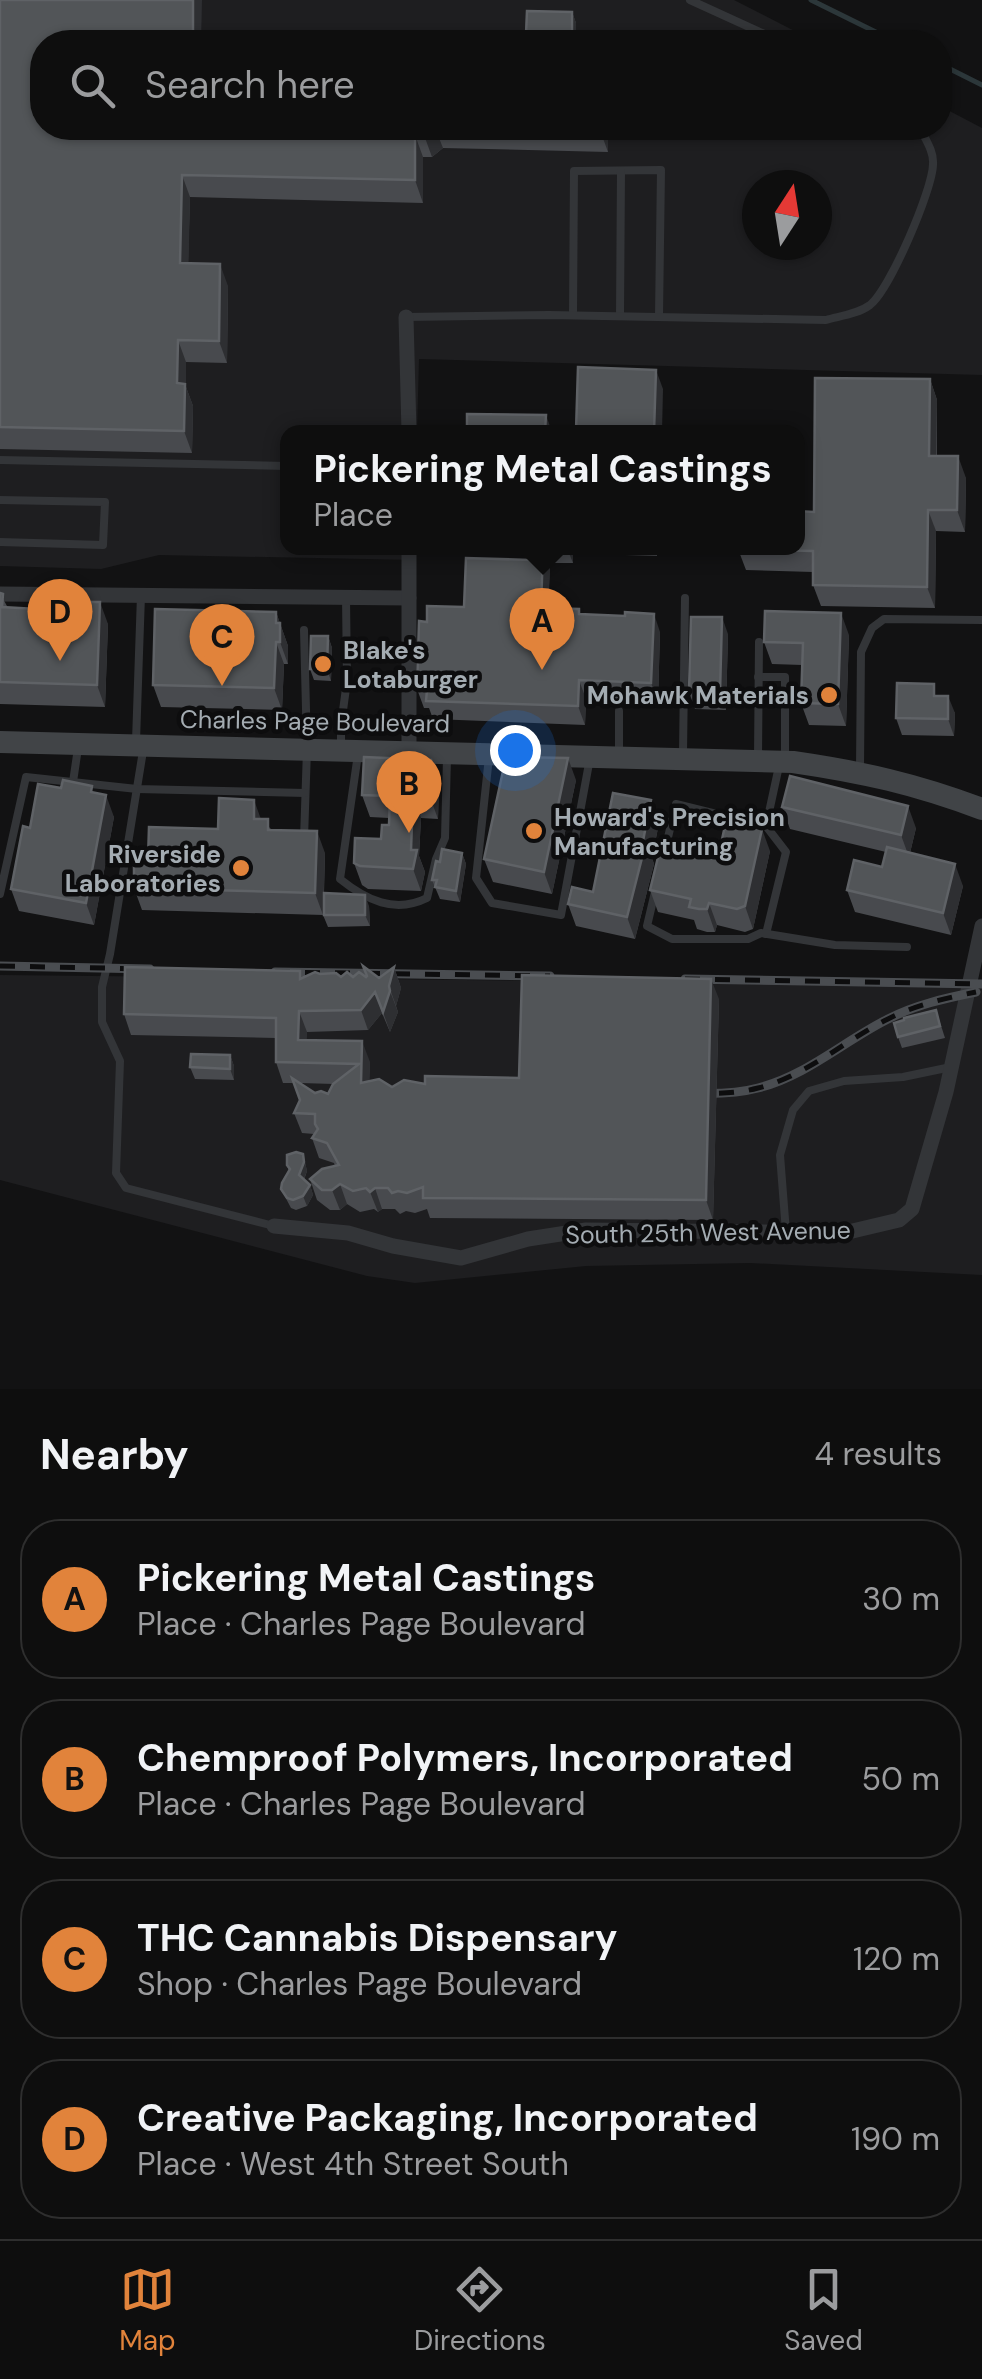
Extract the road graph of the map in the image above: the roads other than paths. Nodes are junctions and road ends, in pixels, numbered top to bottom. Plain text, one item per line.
1 (690, 0) edge
2 (756, 30) edge
3 (926, 140) edge
4 (621, 170) junction
5 (573, 315) junction
6 (620, 315) junction
7 (659, 316) junction
8 (406, 317) joint
9 (409, 425) edge
10 (0, 460) edge
11 (280, 466) edge
12 (0, 500) edge
13 (0, 542) edge
14 (409, 555) edge
15 (0, 594) edge
16 (140, 595) junction
17 (346, 597) junction
18 (409, 598) junction
19 (685, 598) dead end
20 (982, 620) edge
21 (304, 630) dead end
22 (758, 642) dead end
23 (758, 677) junction
24 (619, 711) dead end
25 (0, 742) edge
26 (79, 744) junction
27 (140, 745) junction
28 (307, 748) junction
29 (350, 750) junction
30 (409, 751) junction
31 (447, 752) junction
32 (489, 753) junction
33 (590, 756) junction
34 (619, 756) junction
35 (683, 758) junction
36 (774, 761) junction
37 (860, 773) junction
38 (73, 782) junction
39 (137, 789) junction
40 (306, 793) junction
41 (982, 809) edge
42 (766, 826) junction
43 (304, 844) edge
44 (664, 856) edge
45 (660, 874) edge
46 (0, 894) edge
47 (982, 926) edge
48 (766, 934) junction
49 (908, 947) dead end
50 (952, 1067) junction
51 (274, 1226) joint
52 (786, 1232) junction

1 - 2 lane
3 - 7 lane
4 - 5 lane
4 - 6 lane
4 - 7 lane
5 - 6 lane
5 - 8 lane
6 - 7 lane
8 - 9 street
10 - 11 lane
12 - 13 lane
14 - 18 street
15 - 16 street
16 - 17 street
16 - 27 lane
17 - 18 street
17 - 29 lane
18 - 30 street
19 - 35 lane
20 - 37 lane
21 - 28 lane
22 - 23 lane
23 - 36 lane
23 - 36 lane
24 - 34 lane
25 - 26 main road, Charles Page Boulevard
26 - 27 main road, Charles Page Boulevard
26 - 38 lane
27 - 28 main road, Charles Page Boulevard
27 - 39 lane
28 - 29 main road, Charles Page Boulevard
28 - 40 lane
29 - 30 main road, Charles Page Boulevard
29 - 31 lane
30 - 31 main road, Charles Page Boulevard
31 - 32 main road, Charles Page Boulevard
32 - 33 main road, Charles Page Boulevard
32 - 33 lane
33 - 34 main road, Charles Page Boulevard
34 - 35 main road, Charles Page Boulevard
35 - 36 main road, Charles Page Boulevard
36 - 37 main road, Charles Page Boulevard
36 - 42 lane
37 - 41 main road, Charles Page Boulevard
38 - 39 lane
38 - 46 lane
39 - 40 lane
39 - 51 lane
40 - 43 lane
42 - 44 lane
42 - 48 lane
45 - 48 lane
47 - 50 street, South 25th West Avenue
48 - 49 lane
50 - 52 street, South 25th West Avenue
50 - 52 lane
51 - 52 street, South 25th West Avenue

